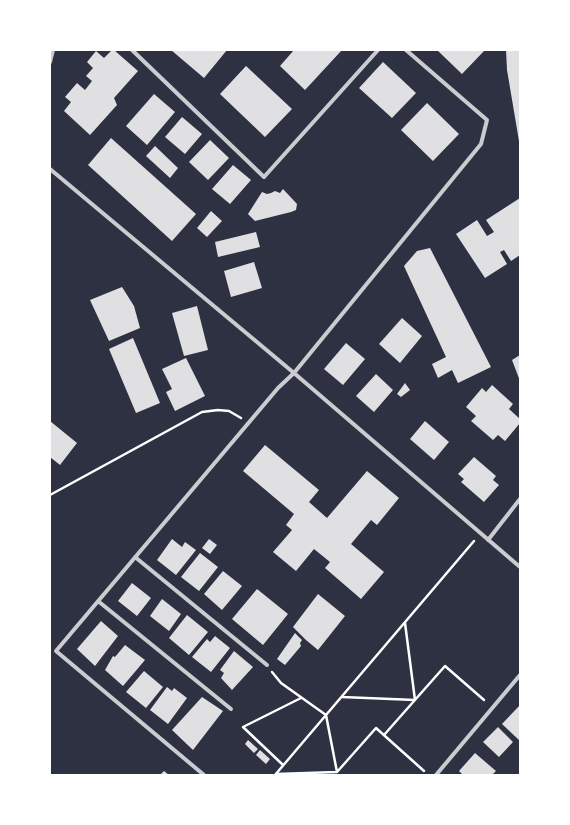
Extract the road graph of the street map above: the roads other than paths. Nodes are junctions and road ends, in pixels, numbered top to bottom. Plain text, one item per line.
1 (53, 50) edge
2 (132, 50) edge
3 (378, 50) edge
4 (406, 50) edge
5 (50, 62) edge
6 (50, 169) edge
7 (294, 373) junction
8 (520, 499) edge
9 (488, 540) junction
10 (135, 557) junction
11 (520, 567) edge
12 (98, 601) junction
13 (268, 667) road end
14 (520, 675) edge
15 (231, 709) dead end
16 (204, 775) edge
17 (436, 775) edge

1 - 5 street
2 - 3 street
4 - 7 street
6 - 7 street
7 - 9 street
7 - 10 street
8 - 9 street
9 - 11 street
10 - 12 street
10 - 13 street
12 - 15 street
12 - 16 street
14 - 17 street

